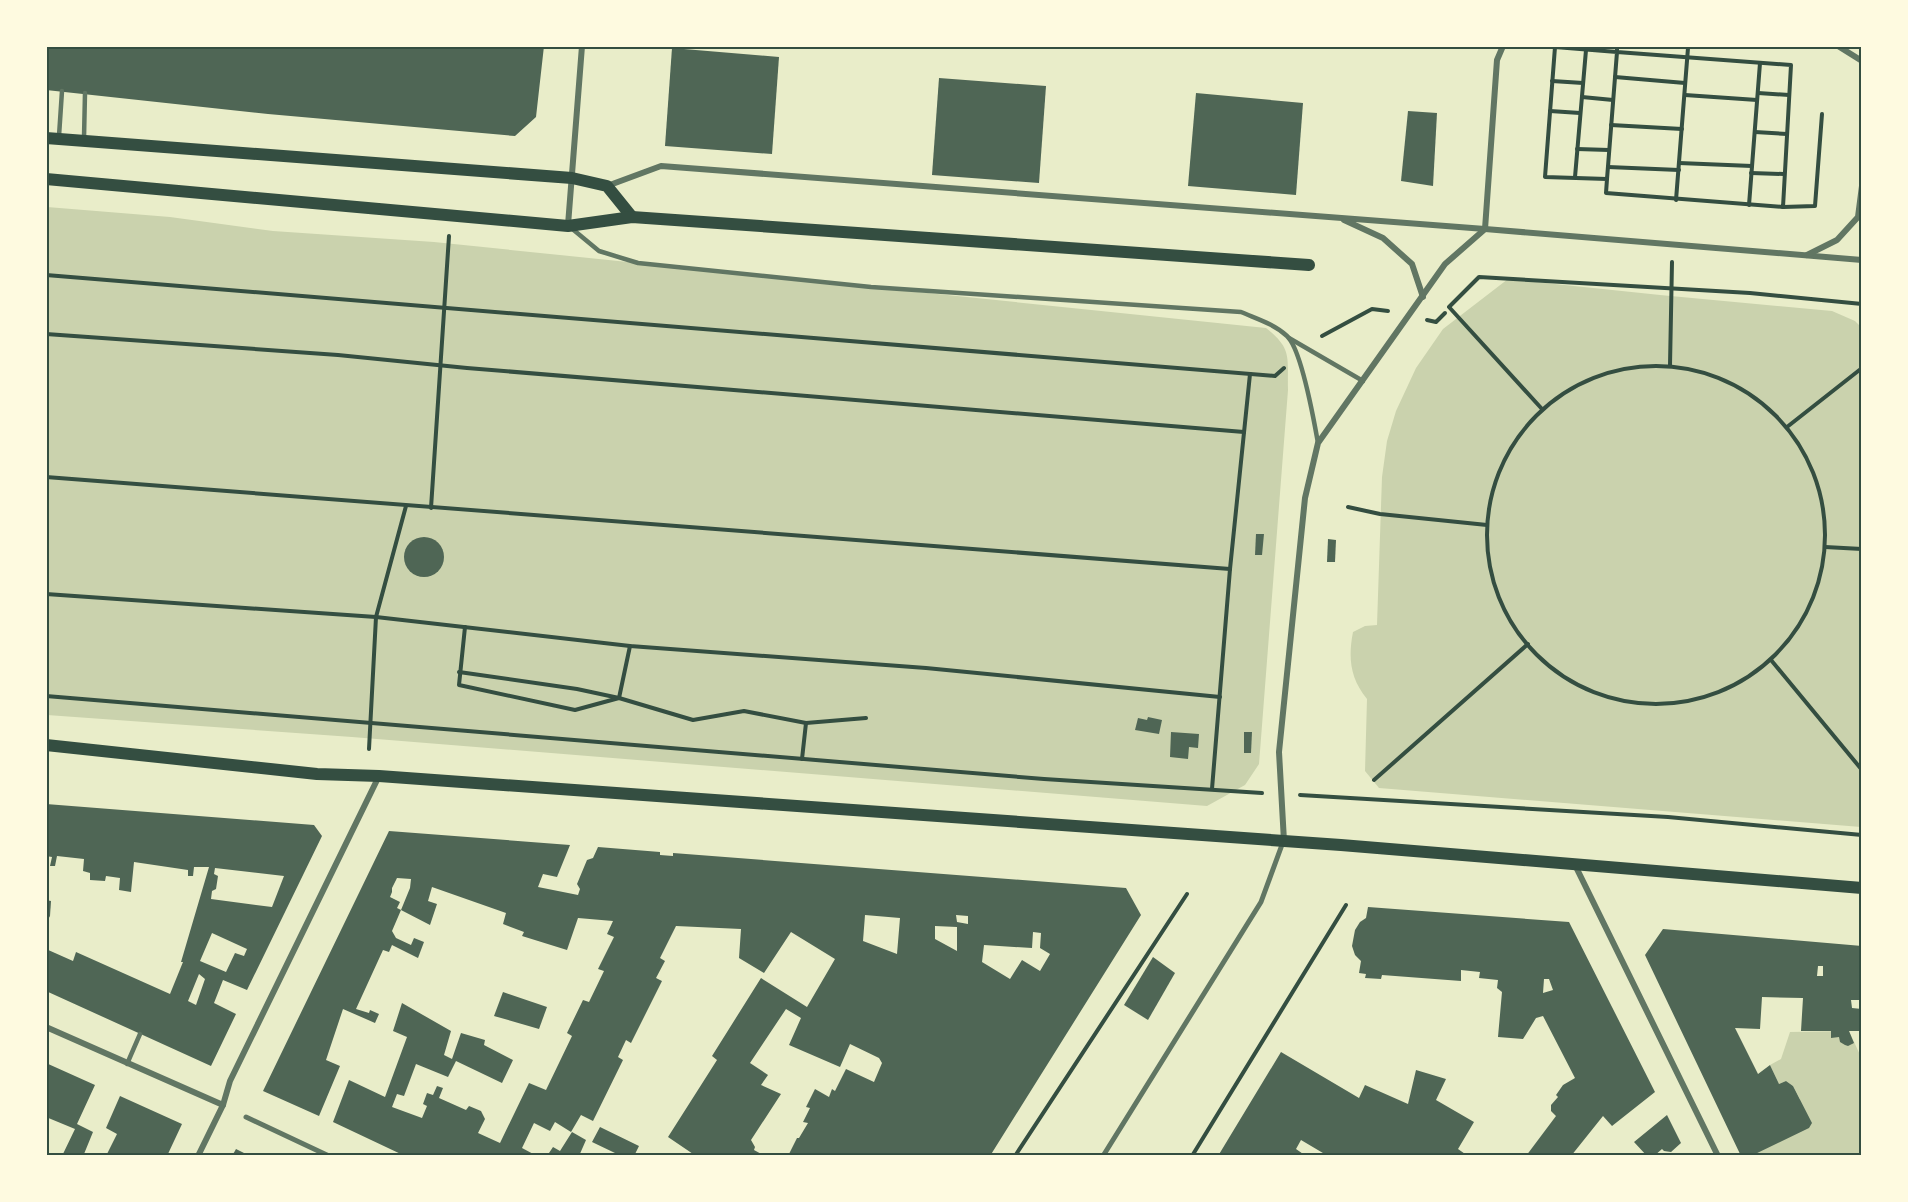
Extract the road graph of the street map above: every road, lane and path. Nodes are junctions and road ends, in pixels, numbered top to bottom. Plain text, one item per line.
1 (582, 46) edge
2 (1503, 46) edge
3 (1838, 46) edge
4 (1688, 48) edge
5 (1617, 49) edge
6 (1586, 50) junction
7 (1688, 57) junction
8 (1862, 61) edge
9 (1760, 63) junction
10 (1615, 77) junction
11 (1552, 81) junction
12 (1583, 83) junction
13 (1685, 83) junction
14 (62, 91) dead end
15 (86, 93) dead end
16 (1758, 93) junction
17 (1684, 95) junction
18 (1789, 95) junction
19 (1582, 97) junction
20 (1613, 100) junction
21 (1757, 100) junction
22 (1550, 111) junction
23 (1580, 113) junction
24 (1822, 114) dead end
25 (1611, 125) junction
26 (1682, 129) junction
27 (1755, 132) junction
28 (1787, 134) junction
29 (53, 139) edge
30 (83, 141) junction
31 (1577, 149) junction
32 (1609, 150) junction
33 (1679, 163) junction
34 (1752, 166) junction
35 (1608, 167) junction
36 (1679, 170) junction
37 (1751, 173) junction
38 (1784, 174) junction
39 (1575, 177) junction
40 (572, 178) junction
41 (46, 179) edge
42 (1607, 179) junction
43 (607, 186) junction
44 (1862, 186) edge
45 (1676, 200) junction
46 (1749, 205) junction
47 (1783, 207) junction
48 (450, 215) junction
49 (632, 217) junction
50 (1341, 218) junction
51 (568, 226) junction
52 (1485, 229) junction
53 (1807, 256) junction
54 (1862, 260) edge
55 (1672, 261) dead end
56 (1309, 265) dead end
57 (46, 274) edge
58 (1672, 289) junction
59 (1423, 297) junction
60 (1862, 304) edge
61 (444, 308) junction
62 (1445, 313) dead end
63 (1410, 315) junction
64 (46, 334) edge
65 (1289, 338) junction
66 (1307, 348) junction
67 (1297, 356) junction
68 (440, 366) junction
69 (1670, 366) junction
70 (1862, 368) edge
71 (1250, 374) junction
72 (1363, 381) junction
73 (1542, 409) junction
74 (1787, 427) junction
75 (1244, 432) junction
76 (1318, 444) junction
77 (46, 477) edge
78 (406, 506) junction
79 (1348, 507) dead end
80 (431, 508) junction
81 (1487, 525) junction
82 (1826, 547) junction
83 (1862, 549) edge
84 (1230, 569) junction
85 (46, 594) edge
86 (376, 616) junction
87 (465, 627) junction
88 (1528, 644) junction
89 (630, 646) junction
90 (1771, 660) junction
91 (459, 672) junction
92 (46, 696) edge
93 (1220, 697) junction
94 (619, 698) junction
95 (866, 718) dead end
96 (370, 722) junction
97 (806, 723) junction
98 (46, 745) edge
99 (369, 748) dead end
100 (802, 759) junction
101 (1862, 770) edge
102 (379, 776) junction
103 (1374, 780) dead end
104 (1212, 789) junction
105 (1281, 794) junction
106 (1862, 835) edge
107 (1284, 841) junction
108 (1575, 864) junction
109 (1862, 888) edge
110 (1187, 894) dead end
111 (1346, 905) dead end
112 (46, 1027) edge
113 (140, 1034) dead end
114 (127, 1064) junction
115 (223, 1105) junction
116 (246, 1117) dead end
117 (198, 1155) edge
118 (329, 1155) edge
119 (1016, 1155) edge
120 (1104, 1155) edge
121 (1192, 1155) edge
122 (1718, 1155) edge

1 - 40 street
2 - 52 street
3 - 8 street
4 - 7 path
5 - 6 path
5 - 7 path
5 - 10 path
6 - 11 path
6 - 12 path
7 - 9 path
7 - 13 path
9 - 16 path
9 - 18 path
10 - 13 path
10 - 20 path
11 - 12 path
11 - 22 path
12 - 19 path
13 - 17 path
14 - 29 lane
15 - 30 lane
16 - 18 path
16 - 21 path
17 - 21 path
17 - 26 path
18 - 28 path
19 - 20 path
19 - 23 path
20 - 25 path
21 - 27 path
22 - 23 path
22 - 39 path
23 - 31 path
24 - 47 path
25 - 26 path
25 - 32 path
26 - 33 path
27 - 28 path
27 - 34 path
28 - 38 path
29 - 30 main road
30 - 40 main road
31 - 32 path
31 - 39 path
32 - 35 path
33 - 34 path
33 - 36 path
34 - 37 path
35 - 36 path
35 - 42 path
36 - 45 path
37 - 38 path
37 - 46 path
38 - 47 path
39 - 42 path
40 - 43 main road
40 - 51 street
41 - 48 main road
42 - 45 path
43 - 49 main road
43 - 50 street
44 - 53 street
45 - 46 path
46 - 47 path
48 - 51 main road
48 - 61 path
49 - 51 main road
49 - 56 main road
50 - 52 street
50 - 59 street
51 - 65 lane
52 - 53 street
52 - 59 street
53 - 54 street
55 - 58 path
57 - 61 path
58 - 60 path
58 - 69 path
58 - 73 path
59 - 63 street
61 - 68 path
61 - 71 path
62 - 63 path
63 - 66 path
63 - 72 street
64 - 68 path
65 - 66 lane
65 - 67 lane
66 - 72 lane
67 - 71 path
67 - 76 lane
68 - 75 path
68 - 80 path
69 - 73 path
69 - 74 path
70 - 74 path
71 - 75 path
72 - 76 street
73 - 81 path
74 - 82 path
75 - 84 path
76 - 105 street
77 - 78 path
78 - 80 path
78 - 86 path
79 - 81 path
80 - 84 path
81 - 88 path
82 - 83 path
82 - 90 path
84 - 93 path
85 - 86 path
86 - 87 path
86 - 96 path
87 - 89 path
87 - 91 path
88 - 90 path
88 - 103 path
89 - 93 path
89 - 94 path
90 - 101 path
91 - 94 path
91 - 94 path
92 - 96 path
93 - 104 path
94 - 97 path
95 - 97 path
96 - 99 path
96 - 100 path
97 - 100 path
98 - 102 main road
100 - 104 path
102 - 107 main road
102 - 115 street
104 - 105 path
105 - 106 path
105 - 107 street
107 - 108 main road
107 - 120 street
108 - 109 main road
108 - 122 street
110 - 119 path
111 - 121 path
112 - 114 street
113 - 114 lane
114 - 115 street
115 - 117 street
116 - 118 street

